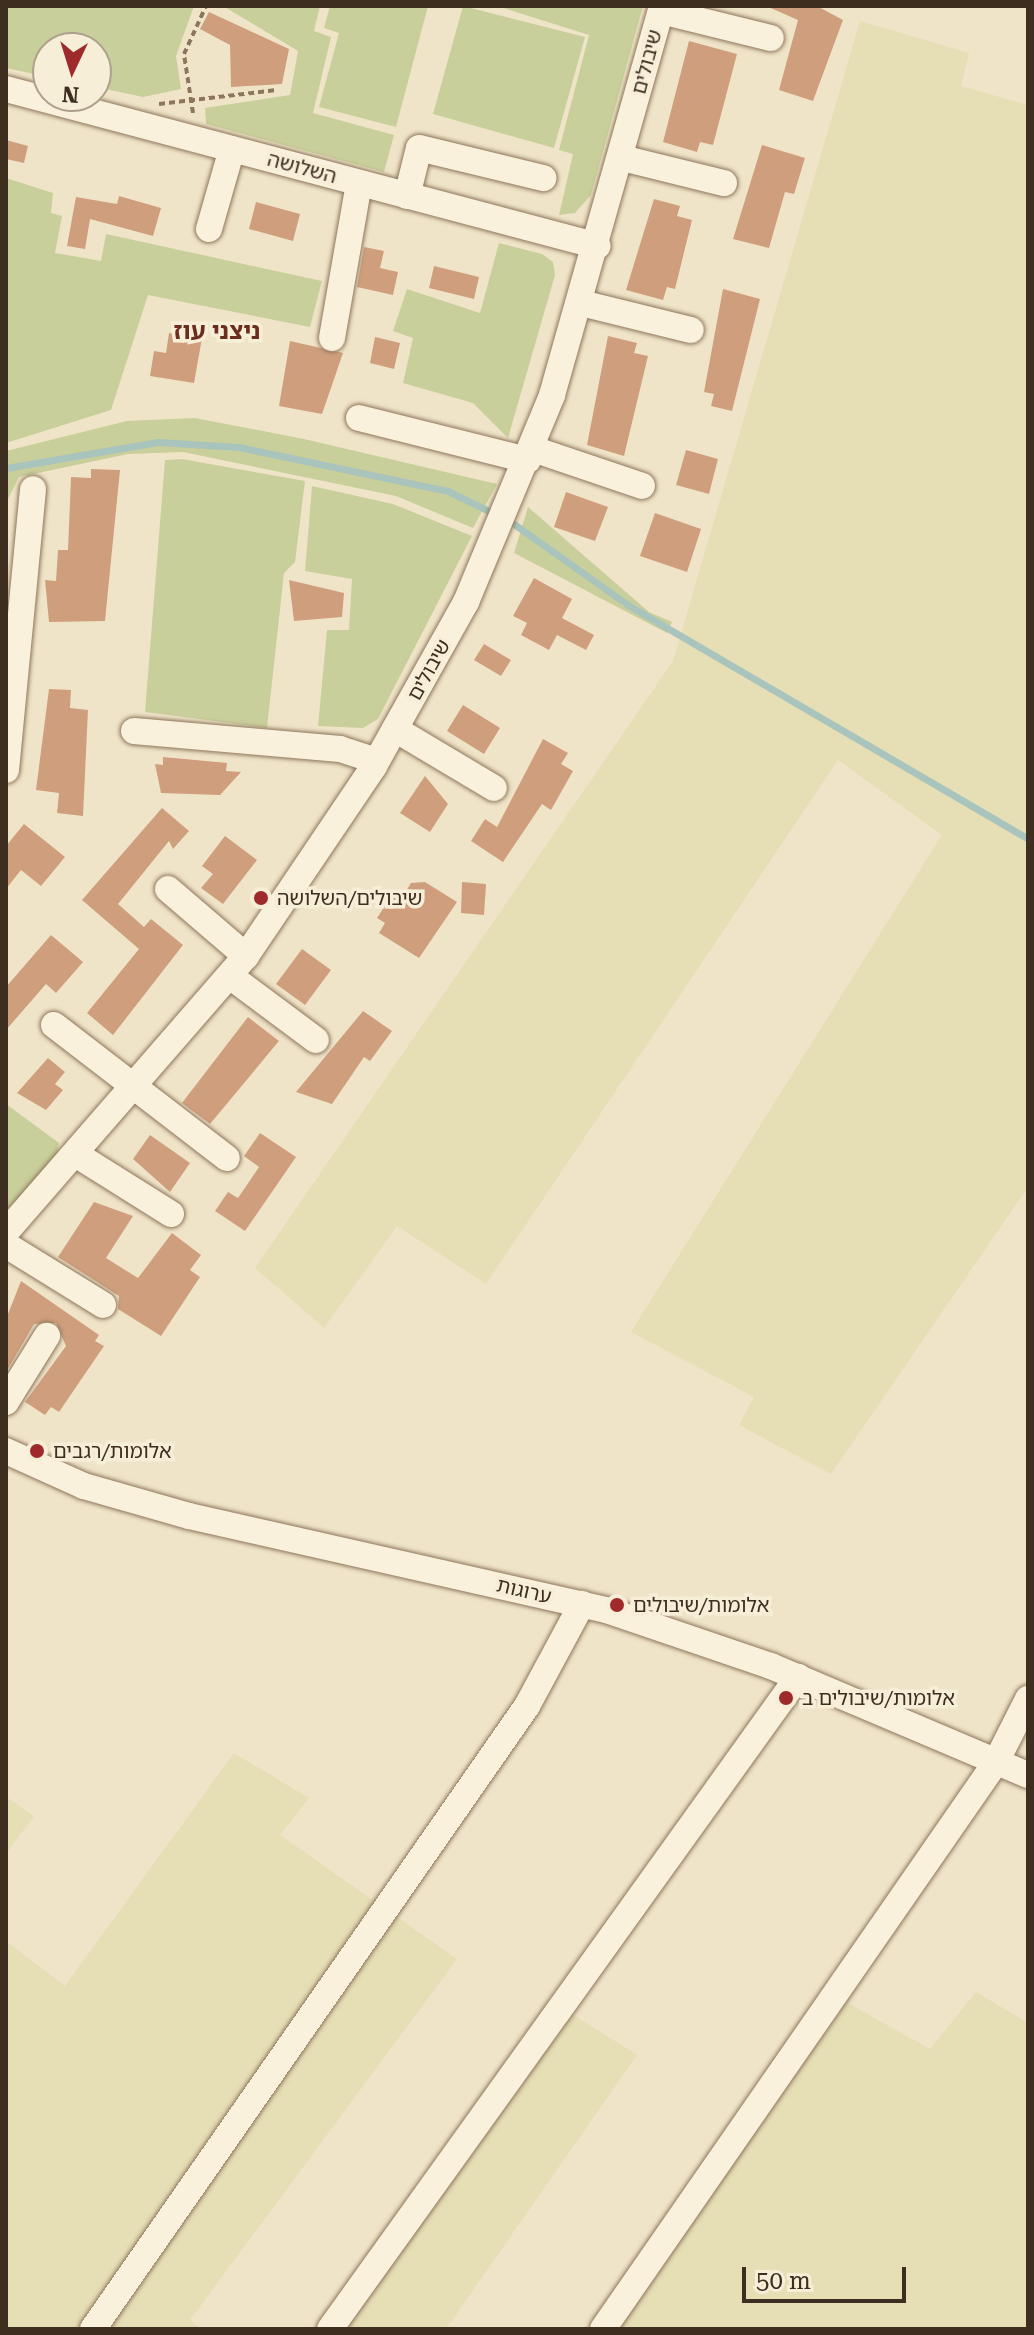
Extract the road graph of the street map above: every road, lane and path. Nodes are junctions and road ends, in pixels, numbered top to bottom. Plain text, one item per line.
1 (206, 6) edge
2 (661, 8) edge
3 (771, 38) dead end
4 (6, 89) edge
5 (276, 90) dead end
6 (191, 100) junction
7 (152, 105) dead end
8 (197, 140) junction
9 (232, 149) junction
10 (622, 158) junction
11 (543, 178) dead end
12 (359, 183) junction
13 (724, 183) dead end
14 (407, 196) junction
15 (209, 229) dead end
16 (598, 246) junction
17 (581, 303) junction
18 (691, 330) dead end
19 (332, 338) dead end
20 (359, 418) dead end
21 (530, 454) junction
22 (642, 486) dead end
23 (33, 489) dead end
24 (10, 683) edge
25 (395, 729) junction
26 (134, 731) dead end
27 (376, 761) junction
28 (6, 770) edge
29 (494, 788) dead end
30 (168, 889) dead end
31 (238, 966) junction
32 (54, 1025) dead end
33 (316, 1040) dead end
34 (134, 1092) junction
35 (77, 1155) junction
36 (227, 1158) dead end
37 (171, 1214) dead end
38 (6, 1232) edge
39 (6, 1245) edge
40 (103, 1305) dead end
41 (47, 1336) dead end
42 (6, 1402) edge
43 (6, 1451) edge
44 (582, 1604) junction
45 (798, 1677) junction
46 (1028, 1699) edge
47 (996, 1762) junction
48 (1028, 1775) edge
49 (93, 2329) edge
50 (330, 2329) edge
51 (603, 2329) edge

1 - 6 path
2 - 3 street
2 - 10 street, שיבולים
4 - 8 street, השלושה
5 - 6 path
6 - 7 path
6 - 8 path
8 - 9 street, השלושה
9 - 12 street, השלושה
9 - 15 street
10 - 13 street
10 - 16 street, שיבולים
11 - 14 street
12 - 14 street, השלושה
12 - 19 street
14 - 16 street, השלושה
16 - 17 street, שיבולים
17 - 18 street
17 - 21 street, שיבולים
20 - 21 street
21 - 22 street
21 - 25 street, שיבולים
23 - 24 street
24 - 28 street
25 - 27 street, שיבולים
25 - 29 street
26 - 27 street
27 - 31 street, שיבולים
30 - 31 street
31 - 33 street
31 - 34 street, שיבולים
32 - 34 street
34 - 35 street, שיבולים
34 - 36 street
35 - 37 street
35 - 38 street, שיבולים
39 - 40 street
41 - 42 street
43 - 44 street, ערוגות
44 - 45 street, ערוגות
44 - 49 street
45 - 47 street, ערוגות
45 - 50 street
46 - 47 street
47 - 48 street, ערוגות
47 - 51 street

